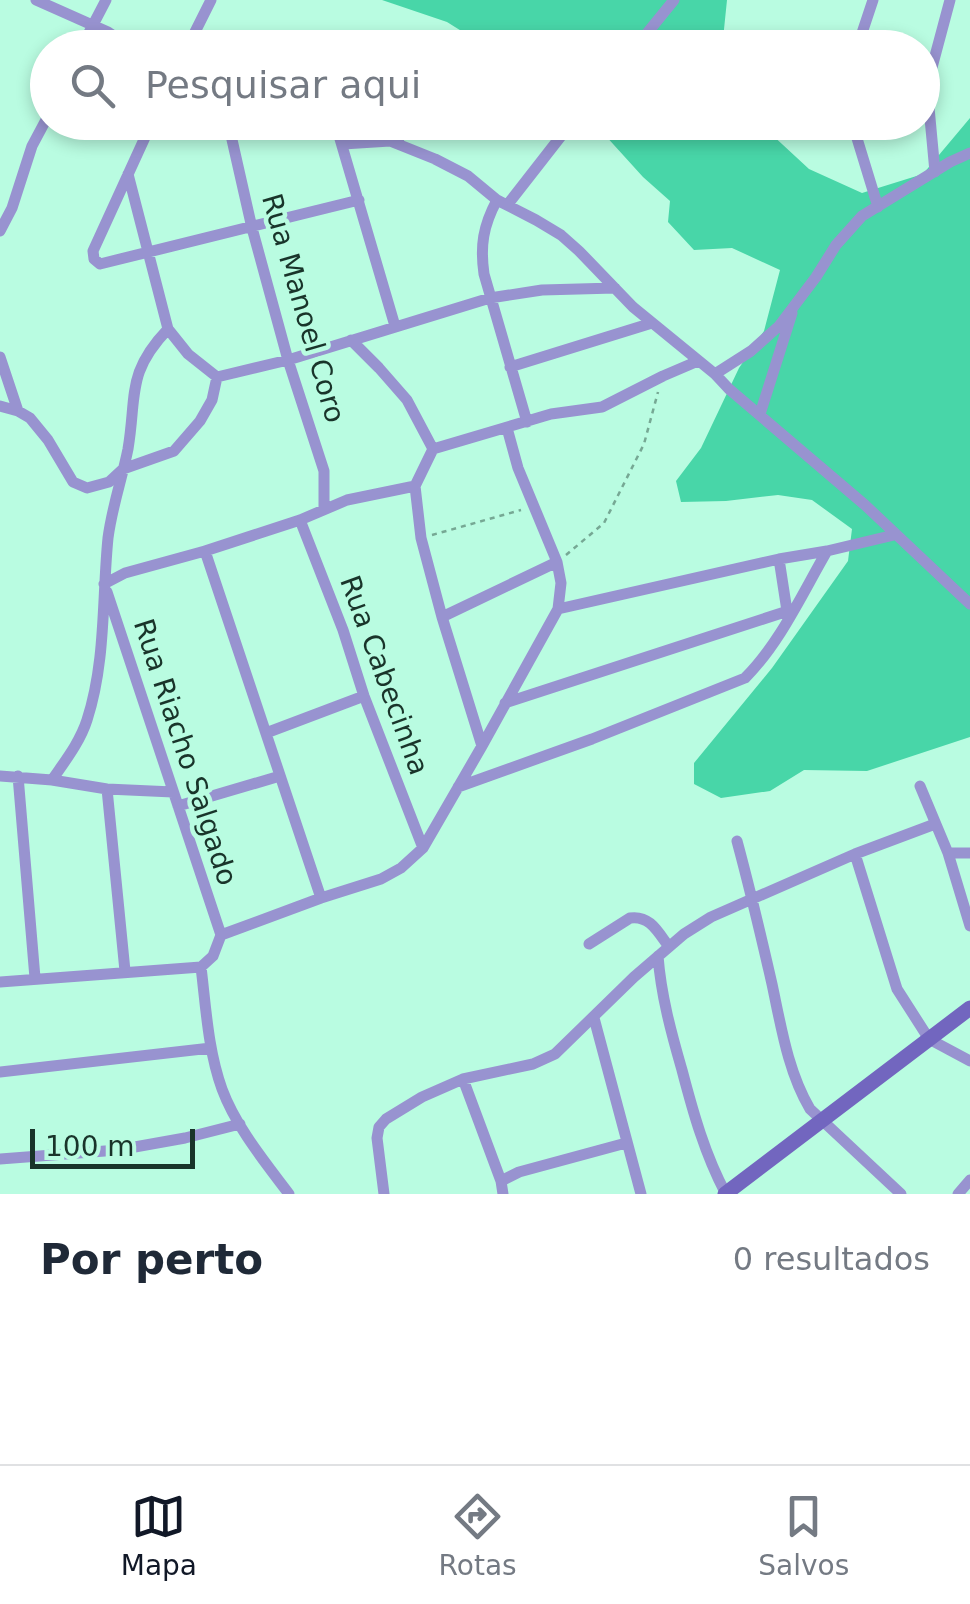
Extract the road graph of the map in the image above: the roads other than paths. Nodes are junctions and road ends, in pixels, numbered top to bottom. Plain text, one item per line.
1 (36, 0) edge
2 (106, 0) edge
3 (211, 0) edge
4 (674, 0) edge
5 (874, 0) edge
6 (950, 0) edge
7 (94, 26) junction
8 (92, 30) edge
9 (103, 30) edge
10 (196, 30) edge
11 (650, 30) edge
12 (863, 30) edge
13 (940, 39) edge
14 (35, 140) edge
15 (144, 140) edge
16 (232, 140) edge
17 (342, 140) edge
18 (398, 140) edge
19 (556, 140) edge
20 (858, 140) edge
21 (932, 140) edge
22 (343, 144) junction
23 (400, 145) junction
24 (970, 153) edge
25 (934, 172) junction
26 (128, 174) junction
27 (358, 200) junction
28 (502, 202) junction
29 (878, 206) junction
30 (252, 228) junction
31 (0, 231) edge
32 (150, 254) junction
33 (615, 288) junction
34 (490, 298) junction
35 (793, 310) junction
36 (652, 323) junction
37 (395, 326) junction
38 (168, 329) junction
39 (350, 340) junction
40 (0, 357) edge
41 (288, 360) junction
42 (698, 361) junction
43 (510, 367) junction
44 (715, 374) junction
45 (217, 376) junction
46 (0, 406) edge
47 (18, 411) junction
48 (760, 414) junction
49 (527, 422) junction
50 (507, 428) junction
51 (433, 449) junction
52 (123, 469) junction
53 (415, 486) junction
54 (324, 508) junction
55 (300, 520) junction
56 (894, 534) junction
57 (205, 551) junction
58 (827, 552) junction
59 (780, 560) junction
60 (557, 562) junction
61 (104, 584) junction
62 (970, 604) edge
63 (558, 609) junction
64 (790, 610) junction
65 (442, 617) junction
66 (364, 696) junction
67 (505, 704) junction
68 (266, 734) junction
69 (482, 746) junction
70 (0, 776) edge
71 (18, 776) junction
72 (280, 776) junction
73 (52, 780) junction
74 (920, 786) dead end
75 (458, 788) junction
76 (107, 789) junction
77 (173, 792) junction
78 (178, 806) junction
79 (935, 824) junction
80 (737, 842) dead end
81 (423, 848) junction
82 (948, 853) junction
83 (970, 853) edge
84 (855, 854) junction
85 (753, 897) junction
86 (321, 898) junction
87 (970, 926) edge
88 (221, 935) junction
89 (590, 944) dead end
90 (669, 946) junction
91 (658, 956) junction
92 (201, 966) junction
93 (125, 971) junction
94 (35, 978) junction
95 (0, 982) edge
96 (970, 1008) edge
97 (594, 1018) junction
98 (929, 1039) junction
99 (210, 1048) junction
100 (970, 1061) edge
101 (0, 1072) edge
102 (463, 1079) junction
103 (822, 1121) junction
104 (240, 1124) junction
105 (626, 1143) junction
106 (0, 1159) edge
107 (970, 1180) edge
108 (502, 1187) edge
109 (289, 1194) edge
110 (384, 1194) edge
111 (641, 1194) edge
112 (725, 1194) edge
113 (900, 1194) edge
114 (958, 1194) edge

1 - 7 street
2 - 7 street
3 - 10 street
4 - 11 street
5 - 12 street
6 - 13 street
7 - 8 street
7 - 9 street
14 - 31 street
15 - 26 street
16 - 30 street, Rua Manoel Coro
17 - 22 street
18 - 23 street
19 - 28 street
20 - 29 street
21 - 25 street
22 - 23 street
22 - 27 street
23 - 28 street
24 - 25 street
25 - 29 street
26 - 32 street
26 - 32 street
27 - 30 street
27 - 37 street
28 - 33 street
28 - 34 street
29 - 35 street
30 - 32 street
30 - 41 street, Rua Manoel Coro
32 - 38 street
33 - 34 street
33 - 36 street
34 - 37 street
34 - 43 street
35 - 44 street
35 - 48 street
36 - 42 street
36 - 43 street
37 - 39 street
38 - 45 street
38 - 52 street
39 - 41 street
39 - 51 street, Rua Manoel Coro
40 - 47 street
41 - 45 street
41 - 54 street, Rua Manoel Coro
42 - 44 street
42 - 49 street
43 - 49 street
44 - 48 street
45 - 52 street
46 - 47 street
47 - 52 street
48 - 56 street
49 - 50 street
50 - 51 street
50 - 60 street
51 - 53 street
52 - 61 street
53 - 54 street
53 - 65 street
54 - 55 street
55 - 57 street
55 - 66 street, Rua Cabecinha
56 - 58 street
56 - 62 street
57 - 61 street
57 - 68 street
58 - 59 street
58 - 64 street
59 - 63 street
59 - 64 street
60 - 63 street
60 - 65 street
61 - 73 street
61 - 77 street, Rua Riacho Salgado
63 - 67 street
64 - 67 street
64 - 75 street
65 - 69 street
66 - 68 street
66 - 81 street, Rua Cabecinha
67 - 69 street
68 - 72 street
69 - 75 street
70 - 71 street
71 - 73 street
71 - 94 street
72 - 78 street
72 - 86 street
73 - 76 street
74 - 79 street
75 - 81 street
76 - 77 street
76 - 93 street
77 - 78 street, Rua Riacho Salgado
78 - 88 street, Rua Riacho Salgado
79 - 82 street
79 - 84 street
80 - 85 street
81 - 86 street
82 - 83 street
82 - 87 street
84 - 85 street
84 - 98 street
85 - 90 street
85 - 103 street
86 - 88 street
88 - 92 street
89 - 90 street
90 - 91 street
91 - 97 street
91 - 112 street
92 - 93 street
92 - 99 street
93 - 94 street
94 - 95 street
96 - 98 main road
97 - 102 street
97 - 105 street
98 - 100 street
98 - 103 main road
99 - 101 street
99 - 104 street
102 - 108 street
102 - 110 street
103 - 112 main road
103 - 113 street
104 - 106 street
104 - 109 street
105 - 108 street
105 - 111 street
107 - 114 street

